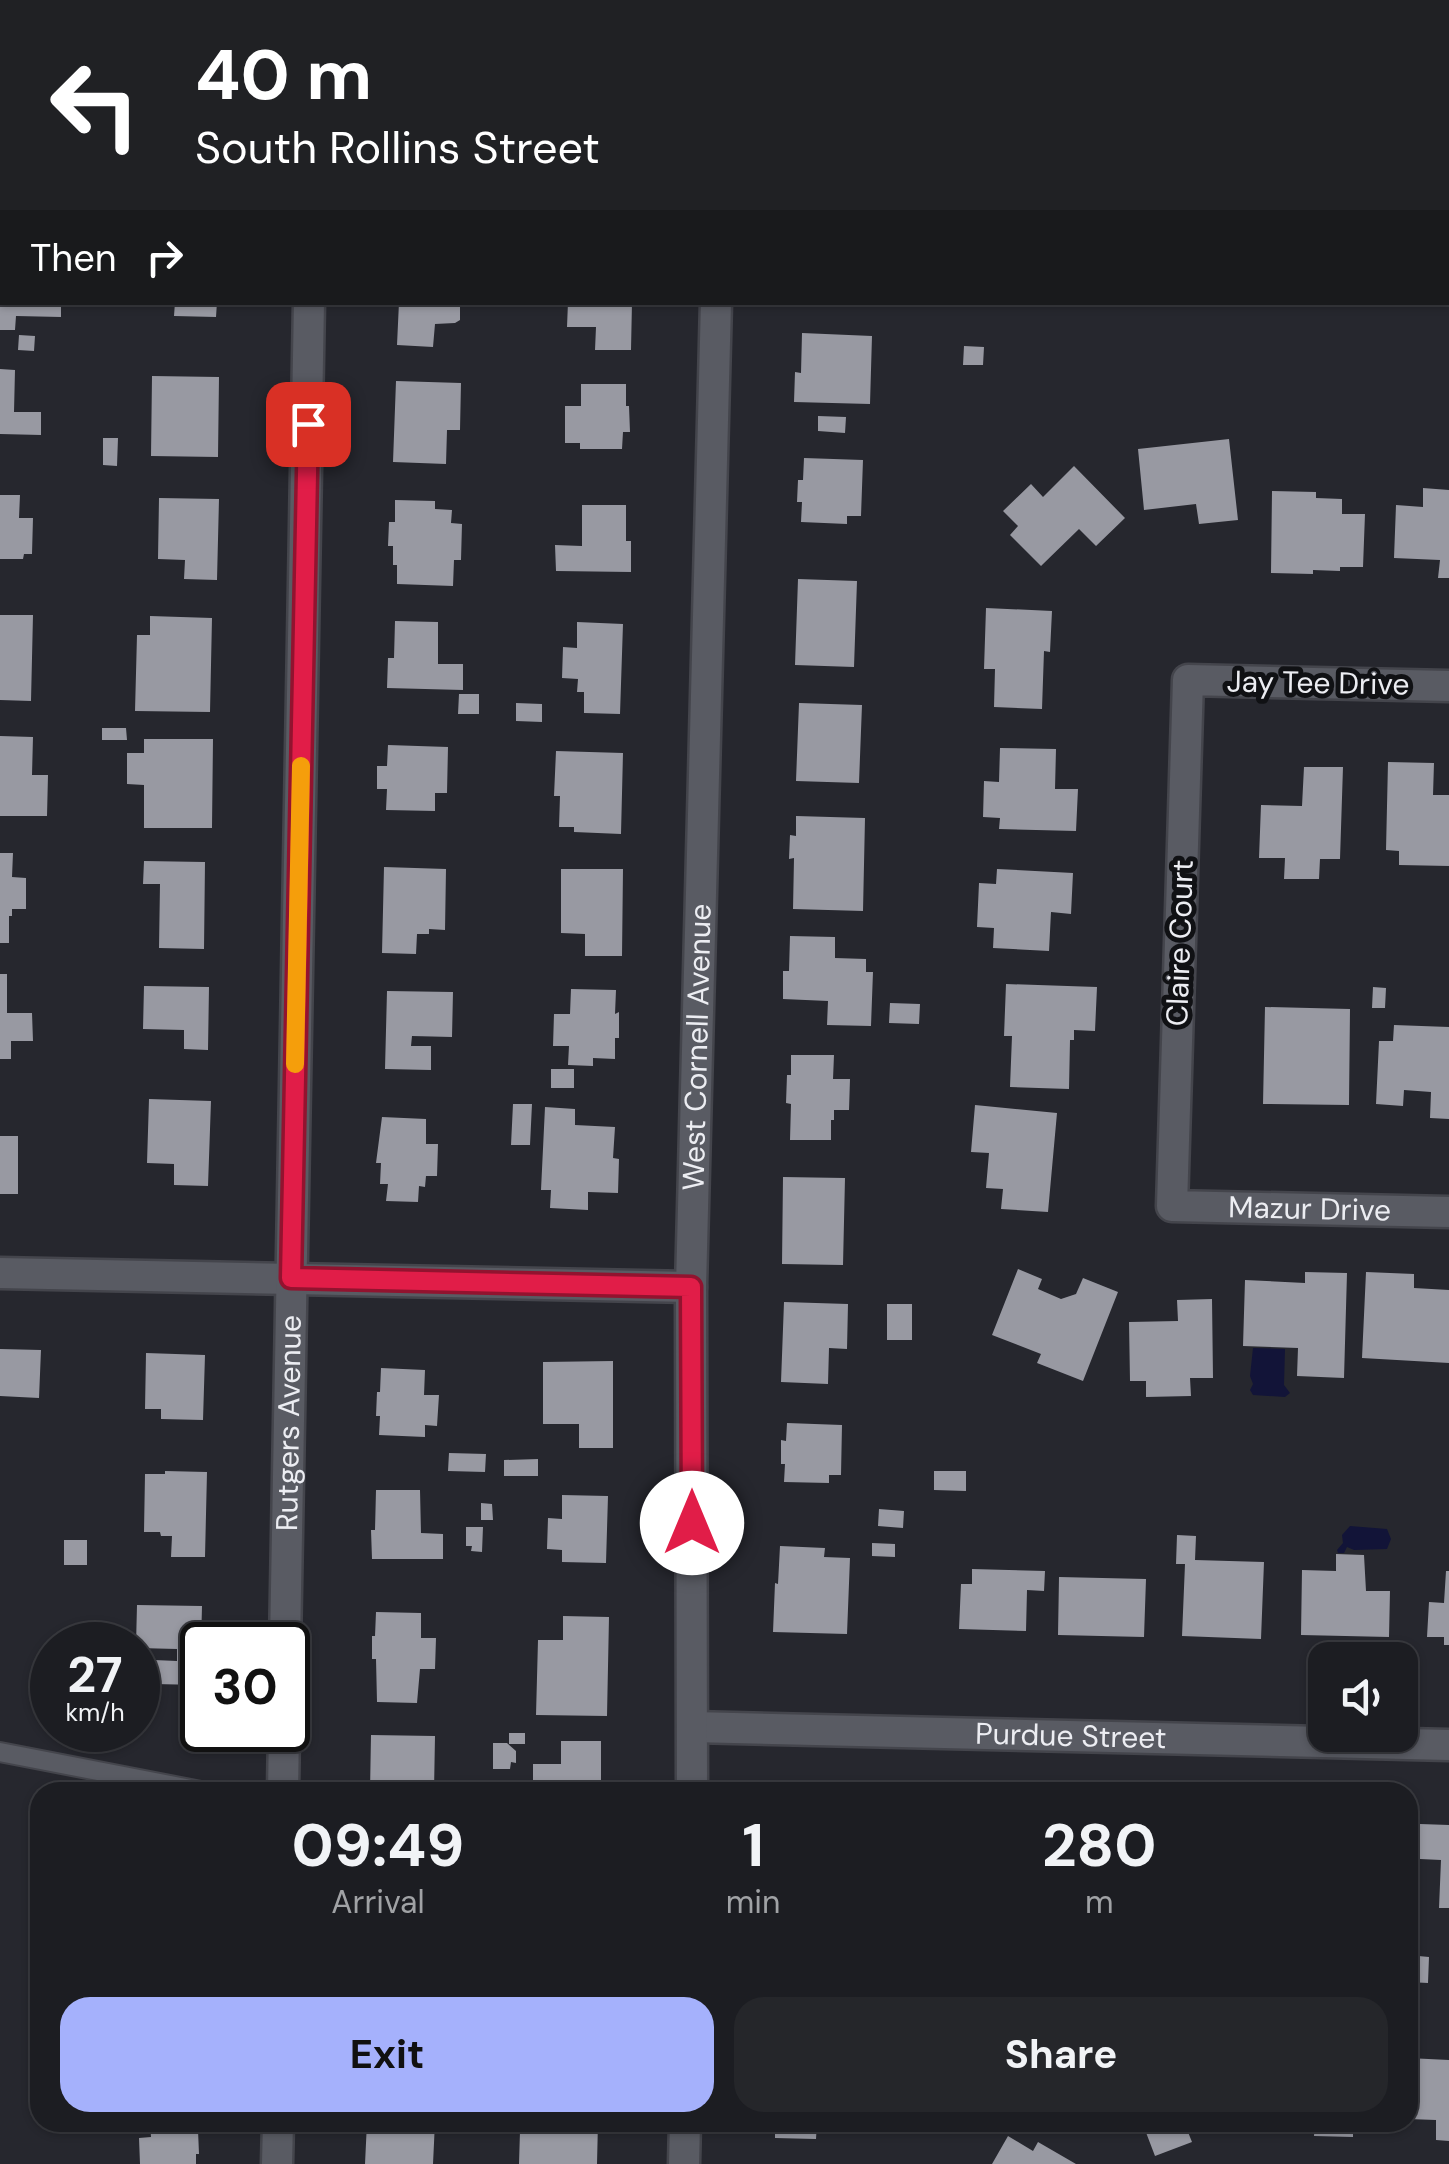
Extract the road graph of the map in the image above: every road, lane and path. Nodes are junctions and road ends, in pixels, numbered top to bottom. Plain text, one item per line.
1 (310, 305) edge
2 (716, 305) edge
3 (1188, 680) joint
4 (1449, 686) edge
5 (1172, 1206) joint
6 (1449, 1212) edge
7 (0, 1272) edge
8 (291, 1278) junction
9 (691, 1287) junction
10 (285, 1622) edge
11 (693, 1727) junction
12 (1449, 1746) edge
13 (0, 1752) edge
14 (284, 1752) edge
15 (154, 1782) edge
16 (283, 1782) edge
17 (692, 1782) edge
18 (278, 2132) edge
19 (685, 2132) edge
20 (277, 2164) edge
21 (684, 2164) edge

1 - 8 street, Rutgers Avenue
2 - 9 street, West Cornell Avenue
3 - 4 street, Jay Tee Drive
3 - 5 street, Claire Court
5 - 6 street, Mazur Drive
7 - 8 street
8 - 9 street
8 - 10 street, Rutgers Avenue
9 - 11 street, West Cornell Avenue
11 - 12 street, Purdue Street
11 - 17 street, West Cornell Avenue
13 - 15 lane
14 - 16 street
18 - 20 street
19 - 21 street

